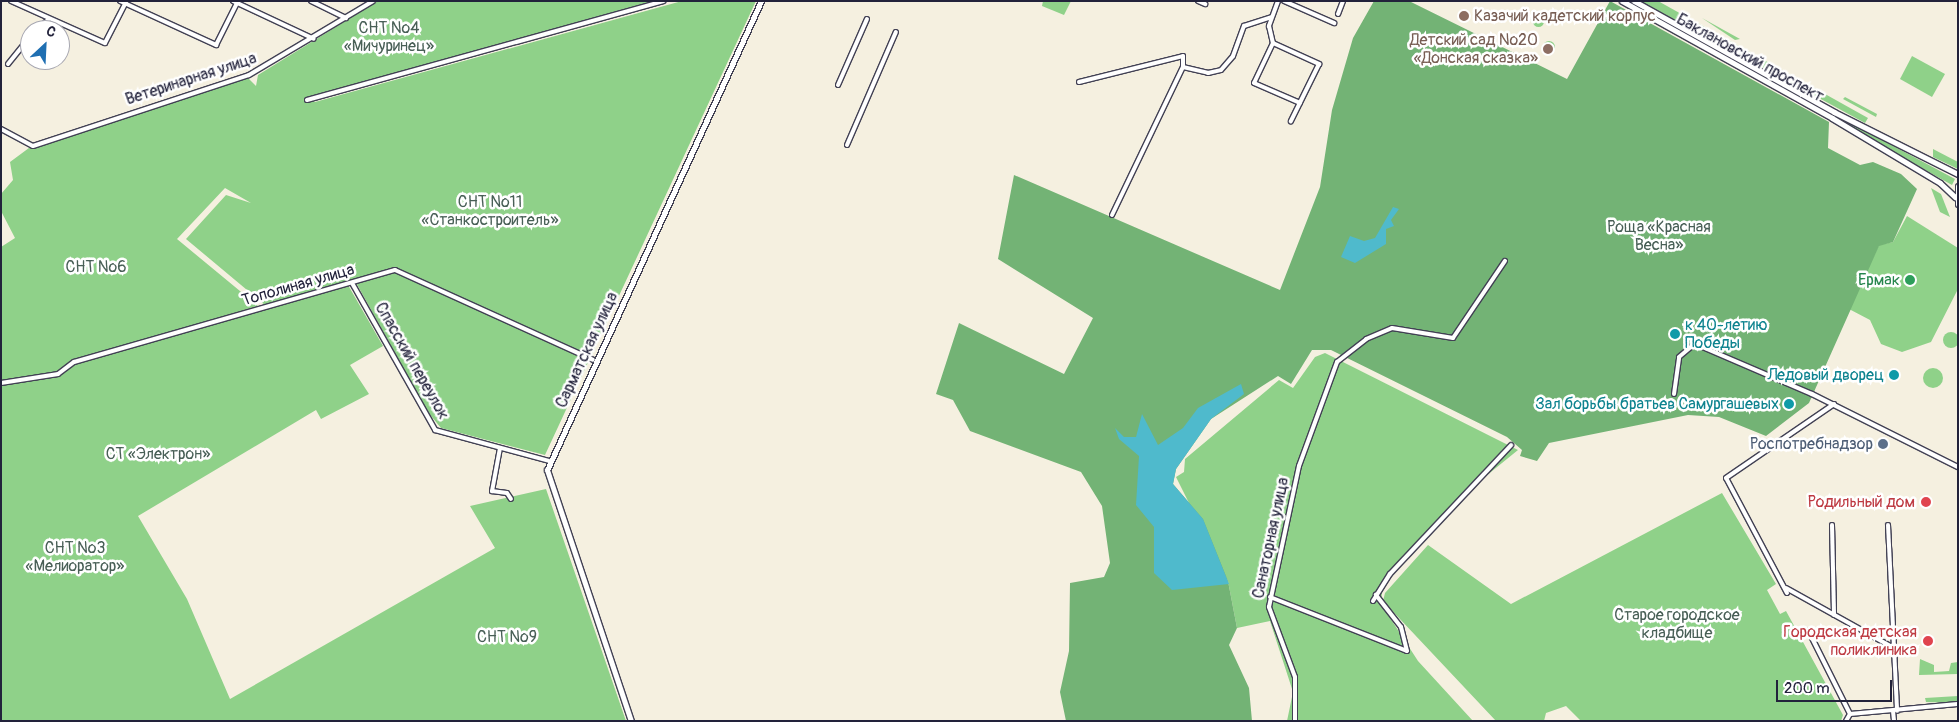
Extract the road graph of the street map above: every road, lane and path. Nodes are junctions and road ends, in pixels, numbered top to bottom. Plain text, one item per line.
1 (11, 1) edge
2 (120, 1) edge
3 (311, 1) edge
4 (373, 1) edge
5 (664, 1) edge
6 (761, 1) edge
7 (1198, 1) edge
8 (1278, 1) edge
9 (1284, 1) edge
10 (1343, 1) edge
11 (1622, 1) edge
12 (1634, 1) edge
13 (125, 2) edge
14 (236, 2) edge
15 (1205, 4) dead end
16 (1338, 14) dead end
17 (346, 18) junction
18 (1271, 18) junction
19 (49, 19) joint
20 (867, 19) dead end
21 (1334, 23) dead end
22 (896, 32) dead end
23 (314, 39) junction
24 (1273, 44) junction
25 (20, 49) edge
26 (8, 64) dead end
27 (1183, 67) junction
28 (1079, 82) dead end
29 (838, 85) dead end
30 (307, 100) dead end
31 (1300, 103) junction
32 (1843, 116) junction
33 (1291, 122) dead end
34 (1839, 123) junction
35 (1, 128) edge
36 (847, 144) dead end
37 (1958, 174) edge
38 (1958, 186) edge
39 (1957, 202) edge
40 (1112, 215) dead end
41 (1505, 261) dead end
42 (352, 283) junction
43 (593, 360) dead end
44 (1, 384) edge
45 (1674, 394) dead end
46 (1834, 404) junction
47 (1511, 445) dead end
48 (500, 448) junction
49 (549, 461) junction
50 (1958, 467) edge
51 (511, 499) dead end
52 (1832, 525) dead end
53 (1888, 525) dead end
54 (1376, 595) junction
55 (1270, 597) junction
56 (1373, 600) dead end
57 (1834, 615) junction
58 (1808, 630) dead end
59 (1894, 648) junction
60 (1958, 704) edge
61 (1895, 711) junction
62 (1850, 714) junction
63 (630, 721) edge
64 (1295, 721) edge
65 (1846, 721) edge
66 (1894, 721) edge

1 - 19 street
2 - 13 street
3 - 17 street
4 - 17 street, Ветеринарная улица
5 - 30 street
6 - 49 main road, Сарматская улица
7 - 15 street
8 - 18 street
9 - 21 street
10 - 16 street
11 - 34 main road, Баклановский проспект
12 - 32 main road, Баклановский проспект
13 - 14 street
13 - 19 street
14 - 23 street
17 - 23 street, Ветеринарная улица
18 - 24 street
18 - 27 street
20 - 29 street
22 - 36 street
23 - 35 street, Ветеринарная улица
24 - 31 street
24 - 31 street
25 - 26 street
27 - 28 street
27 - 40 street
31 - 33 street
32 - 34 street
32 - 37 main road, Баклановский проспект
34 - 39 main road, Баклановский проспект
38 - 39 main road
41 - 55 street, Санаторная улица
42 - 43 street, Тополиная улица
42 - 44 street, Тополиная улица
42 - 48 street, Спасский переулок
45 - 46 street
46 - 50 street
46 - 57 street
47 - 54 street
48 - 49 street, Спасский переулок
48 - 51 street
49 - 63 main road, Сарматская улица
52 - 57 street
53 - 59 street
54 - 55 street
54 - 56 street
55 - 64 street, Санаторная улица
57 - 59 street
58 - 62 street
59 - 61 street
60 - 61 street
61 - 62 street
61 - 66 street
62 - 65 street

